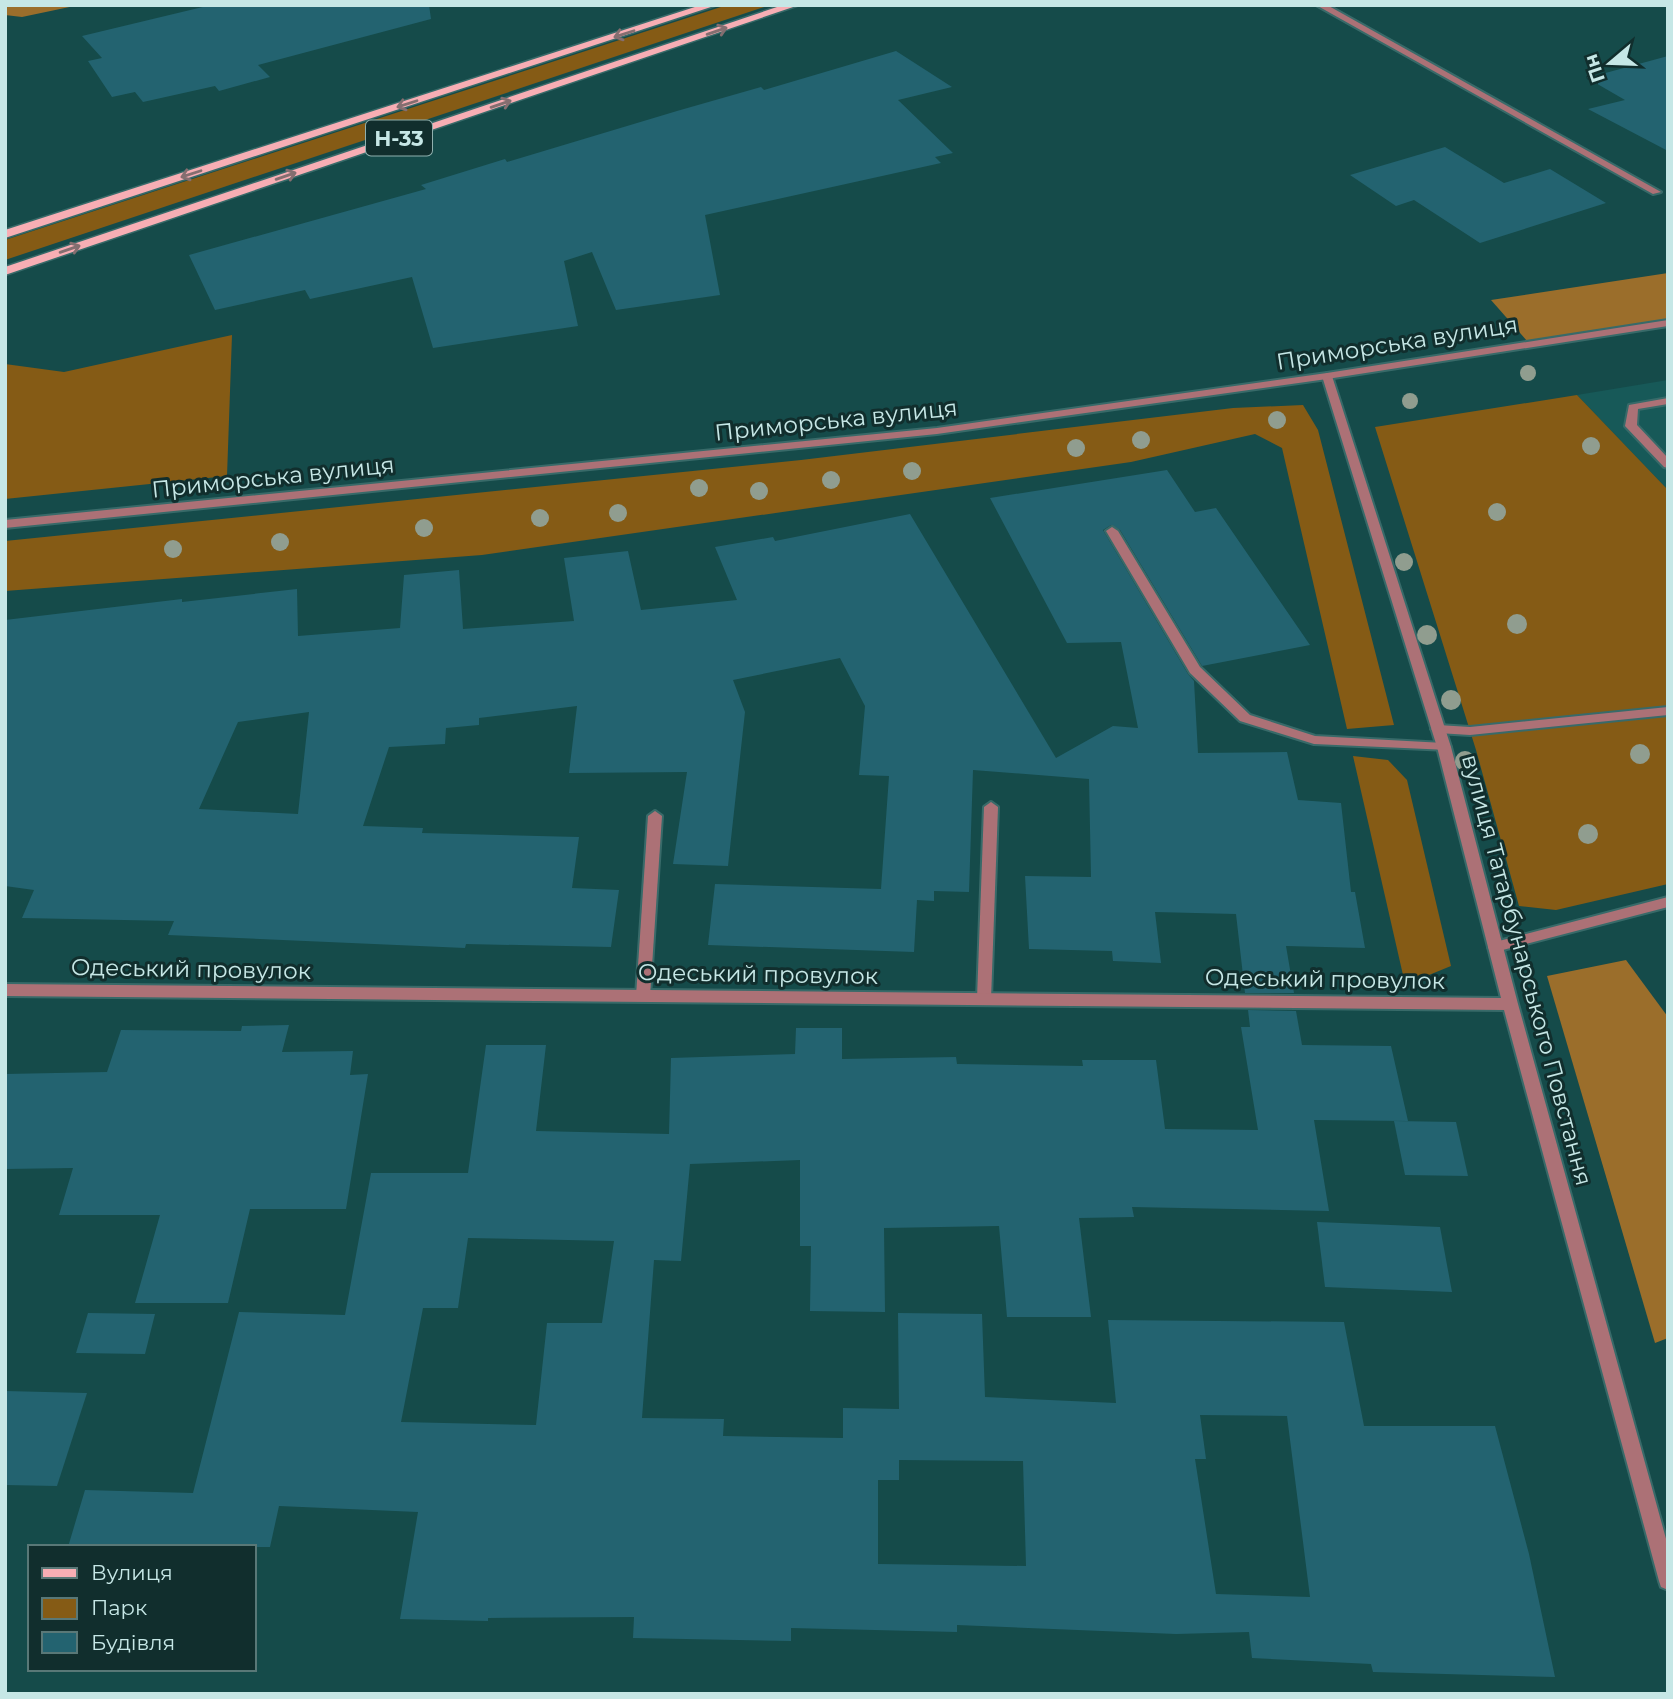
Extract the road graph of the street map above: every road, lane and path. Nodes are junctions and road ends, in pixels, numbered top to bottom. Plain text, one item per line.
1 (712, 5) edge
2 (794, 5) edge
3 (1320, 5) edge
4 (1656, 192) dead end
5 (5, 234) edge
6 (5, 271) edge
7 (1668, 323) edge
8 (1327, 376) junction
9 (1668, 401) edge
10 (1668, 465) edge
11 (5, 524) edge
12 (1112, 531) dead end
13 (1668, 711) edge
14 (1438, 729) junction
15 (1444, 747) junction
16 (991, 807) dead end
17 (655, 816) dead end
18 (1668, 902) edge
19 (1495, 947) junction
20 (5, 990) edge
21 (643, 996) junction
22 (984, 999) junction
23 (1510, 1004) junction
24 (1668, 1581) edge

1 -> 5 main road, Н-33
6 -> 2 main road, Н-33
3 - 4 street
7 - 8 street, Приморська вулиця
8 - 11 street, Приморська вулиця
8 - 14 street, вулиця Татарбунарського Повстання
9 - 10 street
12 - 15 street
13 - 14 street
14 - 15 street, вулиця Татарбунарського Повстання
15 - 19 street, вулиця Татарбунарського Повстання
16 - 22 street
17 - 21 street
18 - 19 street
19 - 23 street, вулиця Татарбунарського Повстання
20 - 21 street, Одеський провулок
21 - 22 street, Одеський провулок
22 - 23 street, Одеський провулок
23 - 24 street, вулиця Татарбунарського Повстання

